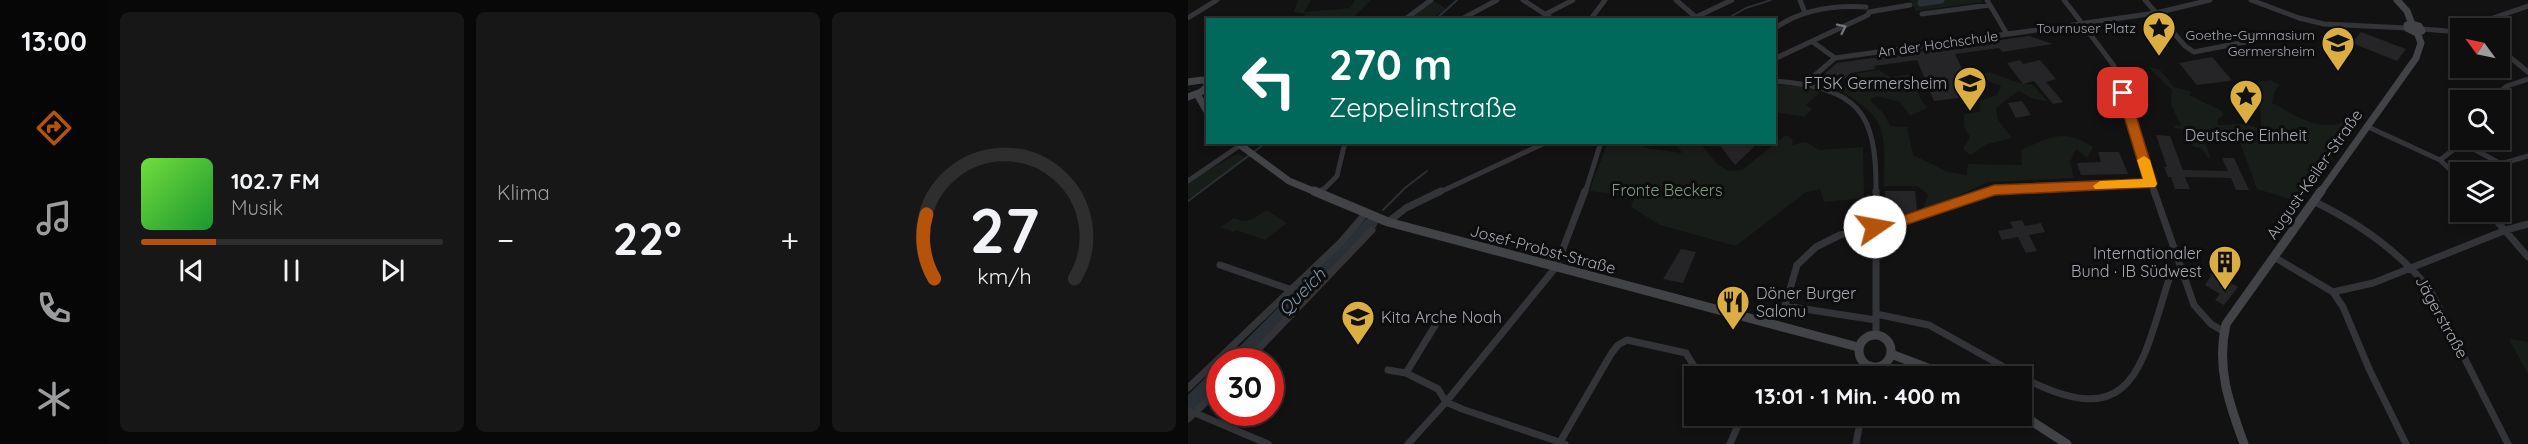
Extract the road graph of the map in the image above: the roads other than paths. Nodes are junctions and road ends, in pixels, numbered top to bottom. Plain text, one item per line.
1 (1216, 0) edge
2 (1431, 0) edge
3 (1497, 0) edge
4 (1522, 0) edge
5 (1573, 0) edge
6 (1605, 0) edge
7 (1676, 0) edge
8 (1732, 0) edge
9 (1800, 0) edge
10 (1867, 0) edge
11 (2064, 0) edge
12 (2145, 0) edge
13 (2209, 0) edge
14 (2252, 0) edge
15 (2397, 0) edge
16 (1988, 2) edge
17 (1910, 5) dead end
18 (2528, 6) edge
19 (1868, 9) junction
20 (1805, 13) junction
21 (2156, 13) junction
22 (1546, 14) junction
23 (1922, 14) dead end
24 (1188, 18) edge
25 (1407, 18) edge
26 (1464, 18) edge
27 (1551, 18) edge
28 (1592, 18) edge
29 (1697, 18) edge
30 (2493, 18) edge
31 (2082, 24) junction
32 (2409, 26) junction
33 (1776, 27) edge
34 (2419, 31) junction
35 (2450, 32) edge
36 (2291, 33) dead end
37 (2007, 34) junction
38 (1813, 42) junction
39 (2510, 57) edge
40 (1776, 58) edge
41 (1835, 58) junction
42 (2528, 72) edge
43 (2528, 79) edge
44 (1776, 81) edge
45 (1188, 82) edge
46 (1206, 83) edge
47 (1806, 83) junction
48 (1206, 86) edge
49 (2499, 90) edge
50 (1197, 94) junction
51 (1188, 97) edge
52 (1206, 110) edge
53 (2366, 126) junction
54 (1345, 144) edge
55 (1542, 144) edge
56 (1599, 144) edge
57 (1242, 146) edge
58 (2453, 150) edge
59 (2478, 150) edge
60 (2528, 156) edge
61 (2440, 160) junction
62 (2450, 170) edge
63 (1188, 181) edge
64 (2151, 184) junction
65 (1320, 194) junction
66 (2313, 201) junction
67 (1365, 214) junction
68 (1388, 222) junction
69 (2498, 222) edge
70 (2528, 224) edge
71 (1875, 227) junction
72 (1372, 230) dead end
73 (2506, 230) junction
74 (2274, 257) junction
75 (2528, 257) edge
76 (1220, 265) dead end
77 (1556, 267) junction
78 (2415, 268) junction
79 (2181, 272) junction
80 (1292, 290) junction
81 (2333, 292) junction
82 (1876, 317) junction
83 (1436, 324) dead end
84 (2223, 331) junction
85 (1876, 336) junction
86 (1858, 347) junction
87 (1259, 348) edge
88 (1891, 354) junction
89 (1871, 365) joint
90 (1695, 366) edge
91 (1923, 366) edge
92 (2002, 366) edge
93 (1388, 370) dead end
94 (1406, 373) junction
95 (2032, 382) edge
96 (1188, 388) edge
97 (1206, 400) edge
98 (1446, 402) junction
99 (1192, 411) edge
100 (1188, 419) edge
101 (2032, 421) edge
102 (1738, 426) edge
103 (1860, 426) edge
104 (1562, 443) edge
105 (1268, 444) edge
106 (1408, 444) edge
107 (1730, 444) edge
108 (1856, 444) edge
109 (2067, 444) edge
110 (2244, 444) edge
111 (2406, 444) edge
112 (2508, 444) edge

1 - 24 street
2 - 25 street
3 - 26 street
4 - 22 street
5 - 22 street
6 - 28 street
7 - 29 street
8 - 29 street
9 - 20 street
10 - 19 street
11 - 31 street
12 - 21 street
13 - 21 street, An der Hochschule
14 - 32 street
15 - 32 main road
16 - 23 street
16 - 37 street
17 - 19 street
18 - 30 street
19 - 20 street
38 -> 19 street
20 - 33 street
21 - 31 street, An der Hochschule
21 - 36 street
22 - 27 street
31 - 37 street, An der Hochschule
31 - 64 street
32 - 34 main road
34 - 35 street
34 - 53 main road, August-Keiler-Straße
37 - 41 street, An der Hochschule
38 - 40 street
38 - 41 street
39 - 42 street
41 - 47 street
43 - 49 street
44 - 47 street
45 - 46 main road
47 - 71 street
48 - 50 main road
50 - 51 main road
50 - 52 main road
53 - 61 street
53 - 66 main road, August-Keiler-Straße
54 - 65 street
55 - 68 street
56 - 77 street
57 - 63 street
57 - 65 main road, Josef-Probst-Straße
58 - 61 street
59 - 60 street
61 - 62 street
64 - 71 street
64 - 79 street
65 - 67 main road, Josef-Probst-Straße
66 - 74 main road, August-Keiler-Straße
66 - 78 street, Jägerstraße
67 - 68 main road, Josef-Probst-Straße
67 - 80 street
68 - 77 main road, Josef-Probst-Straße
69 - 73 street
70 - 73 street
71 - 82 street
71 - 82 street
72 - 87 street
73 - 75 street
73 - 78 street
74 - 81 street
74 - 84 main road, August-Keiler-Straße
76 - 80 street
77 - 86 main road, Josef-Probst-Straße
77 - 98 street
78 - 81 street
78 - 112 street, Jägerstraße
79 - 84 street
79 - 95 street
80 - 96 street
81 - 111 street
82 - 85 street
82 - 92 street
83 - 94 street
84 - 110 main road
85 - 86 main road
85 - 88 main road
86 - 89 main road
88 - 89 main road
88 - 91 main road
90 - 104 street
93 - 94 street
94 - 98 street
97 - 99 street
98 - 104 street
98 - 106 street
99 - 100 street
99 - 105 street
101 - 109 main road
102 - 107 street
103 - 108 street

